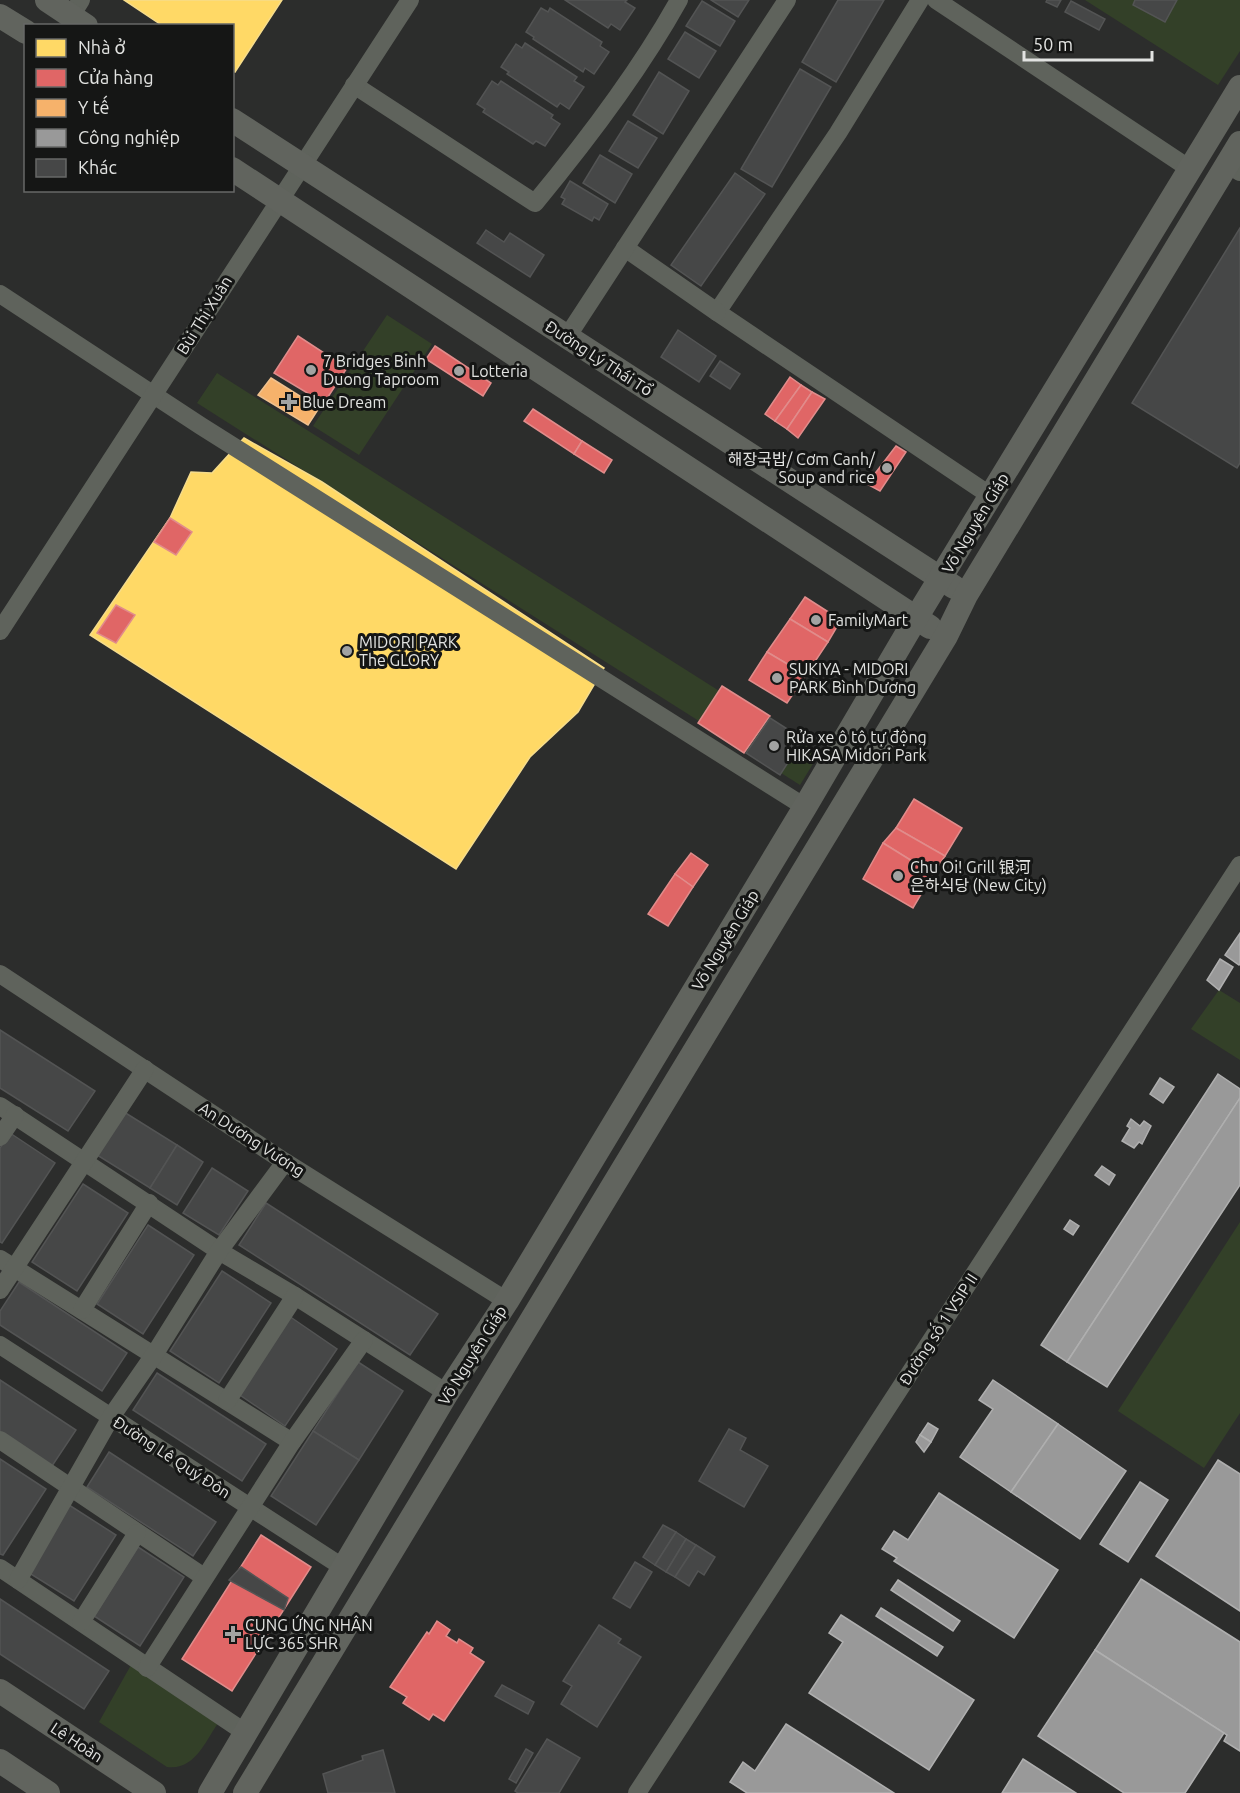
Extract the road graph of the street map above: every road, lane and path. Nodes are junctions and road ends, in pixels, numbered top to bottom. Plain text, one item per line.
1 (47, 0) edge
2 (410, 0) edge
3 (679, 0) edge
4 (787, 0) edge
5 (920, 0) edge
6 (936, 0) edge
7 (79, 14) edge
8 (0, 16) edge
9 (24, 31) edge
10 (354, 85) junction
11 (1240, 87) edge
12 (234, 121) edge
13 (1240, 143) edge
14 (302, 165) junction
15 (1234, 168) edge
16 (1191, 169) junction
17 (234, 170) edge
18 (278, 199) junction
19 (625, 248) junction
20 (0, 294) edge
21 (717, 312) junction
22 (567, 337) junction
23 (154, 395) junction
24 (991, 496) junction
25 (942, 579) junction
26 (966, 595) junction
27 (916, 618) junction
28 (0, 631) edge
29 (946, 636) junction
30 (806, 807) junction
31 (1240, 865) edge
32 (1, 976) edge
33 (145, 1069) junction
34 (8, 1110) edge
35 (0, 1137) edge
36 (85, 1161) junction
37 (285, 1162) junction
38 (149, 1203) junction
39 (219, 1251) junction
40 (7, 1263) edge
41 (0, 1290) edge
42 (296, 1296) junction
43 (507, 1301) junction
44 (82, 1310) junction
45 (364, 1340) junction
46 (0, 1345) edge
47 (154, 1355) junction
48 (447, 1394) junction
49 (227, 1401) junction
50 (111, 1417) junction
51 (0, 1440) edge
52 (292, 1442) junction
53 (68, 1487) junction
54 (249, 1507) junction
55 (137, 1533) junction
56 (0, 1568) edge
57 (344, 1568) junction
58 (204, 1577) junction
59 (18, 1580) junction
60 (81, 1622) junction
61 (147, 1668) junction
62 (0, 1691) edge
63 (246, 1732) junction
64 (0, 1761) edge
65 (48, 1793) edge
66 (154, 1793) edge
67 (210, 1793) edge
68 (245, 1793) edge
69 (637, 1793) edge

1 - 7 main road
2 - 10 street, Bùi Thị Xuân
3 - 10 street
4 - 19 street
5 - 21 street
6 - 16 street
8 - 9 main road
10 - 14 street, Bùi Thị Xuân
11 - 16 main road, Võ Nguyên Giáp
12 - 14 main road, Đường Lý Thái Tổ
13 - 15 main road, Võ Nguyên Giáp
14 - 18 street, Bùi Thị Xuân
14 - 22 main road, Đường Lý Thái Tổ
15 - 26 main road, Võ Nguyên Giáp
16 - 24 main road, Võ Nguyên Giáp
17 - 18 main road
18 - 23 street, Bùi Thị Xuân
18 - 27 main road
19 - 21 street
19 - 22 street
20 - 23 street
21 - 24 street
22 - 25 main road, Đường Lý Thái Tổ
23 - 28 street, Bùi Thị Xuân
23 - 30 street
24 - 25 main road, Võ Nguyên Giáp
25 - 26 main road, Đường Lý Thái Tổ
25 - 27 main road, Võ Nguyên Giáp
26 - 29 main road, Võ Nguyên Giáp
27 - 29 main road
27 - 30 main road, Võ Nguyên Giáp
29 - 68 main road, Võ Nguyên Giáp
30 - 43 main road, Võ Nguyên Giáp
31 - 69 street, Đường số 1 VSIP II
32 - 33 street, An Dương Vương
33 - 36 street
33 - 37 street, An Dương Vương
34 - 35 street
34 - 36 street
36 - 38 street
36 - 40 street
37 - 39 street
37 - 43 street, An Dương Vương
38 - 39 street
38 - 44 street
39 - 42 street
39 - 47 street
40 - 41 street
40 - 44 street
42 - 45 street
42 - 49 street
43 - 48 main road, Võ Nguyên Giáp
44 - 47 street
45 - 48 street
45 - 52 street
46 - 50 street, Đường Lê Quý Đôn
47 - 49 street
47 - 50 street
48 - 57 main road, Võ Nguyên Giáp
49 - 52 street
50 - 53 street
50 - 54 street, Đường Lê Quý Đôn
51 - 53 street
52 - 54 street
53 - 55 street
53 - 59 street
54 - 57 street, Đường Lê Quý Đôn
54 - 58 street
55 - 58 street
55 - 60 street
56 - 59 street
57 - 63 main road, Võ Nguyên Giáp
58 - 61 street
59 - 60 street
60 - 61 street
61 - 63 street
62 - 66 main road, Lê Hoàn
63 - 67 main road, Võ Nguyên Giáp
64 - 65 main road

